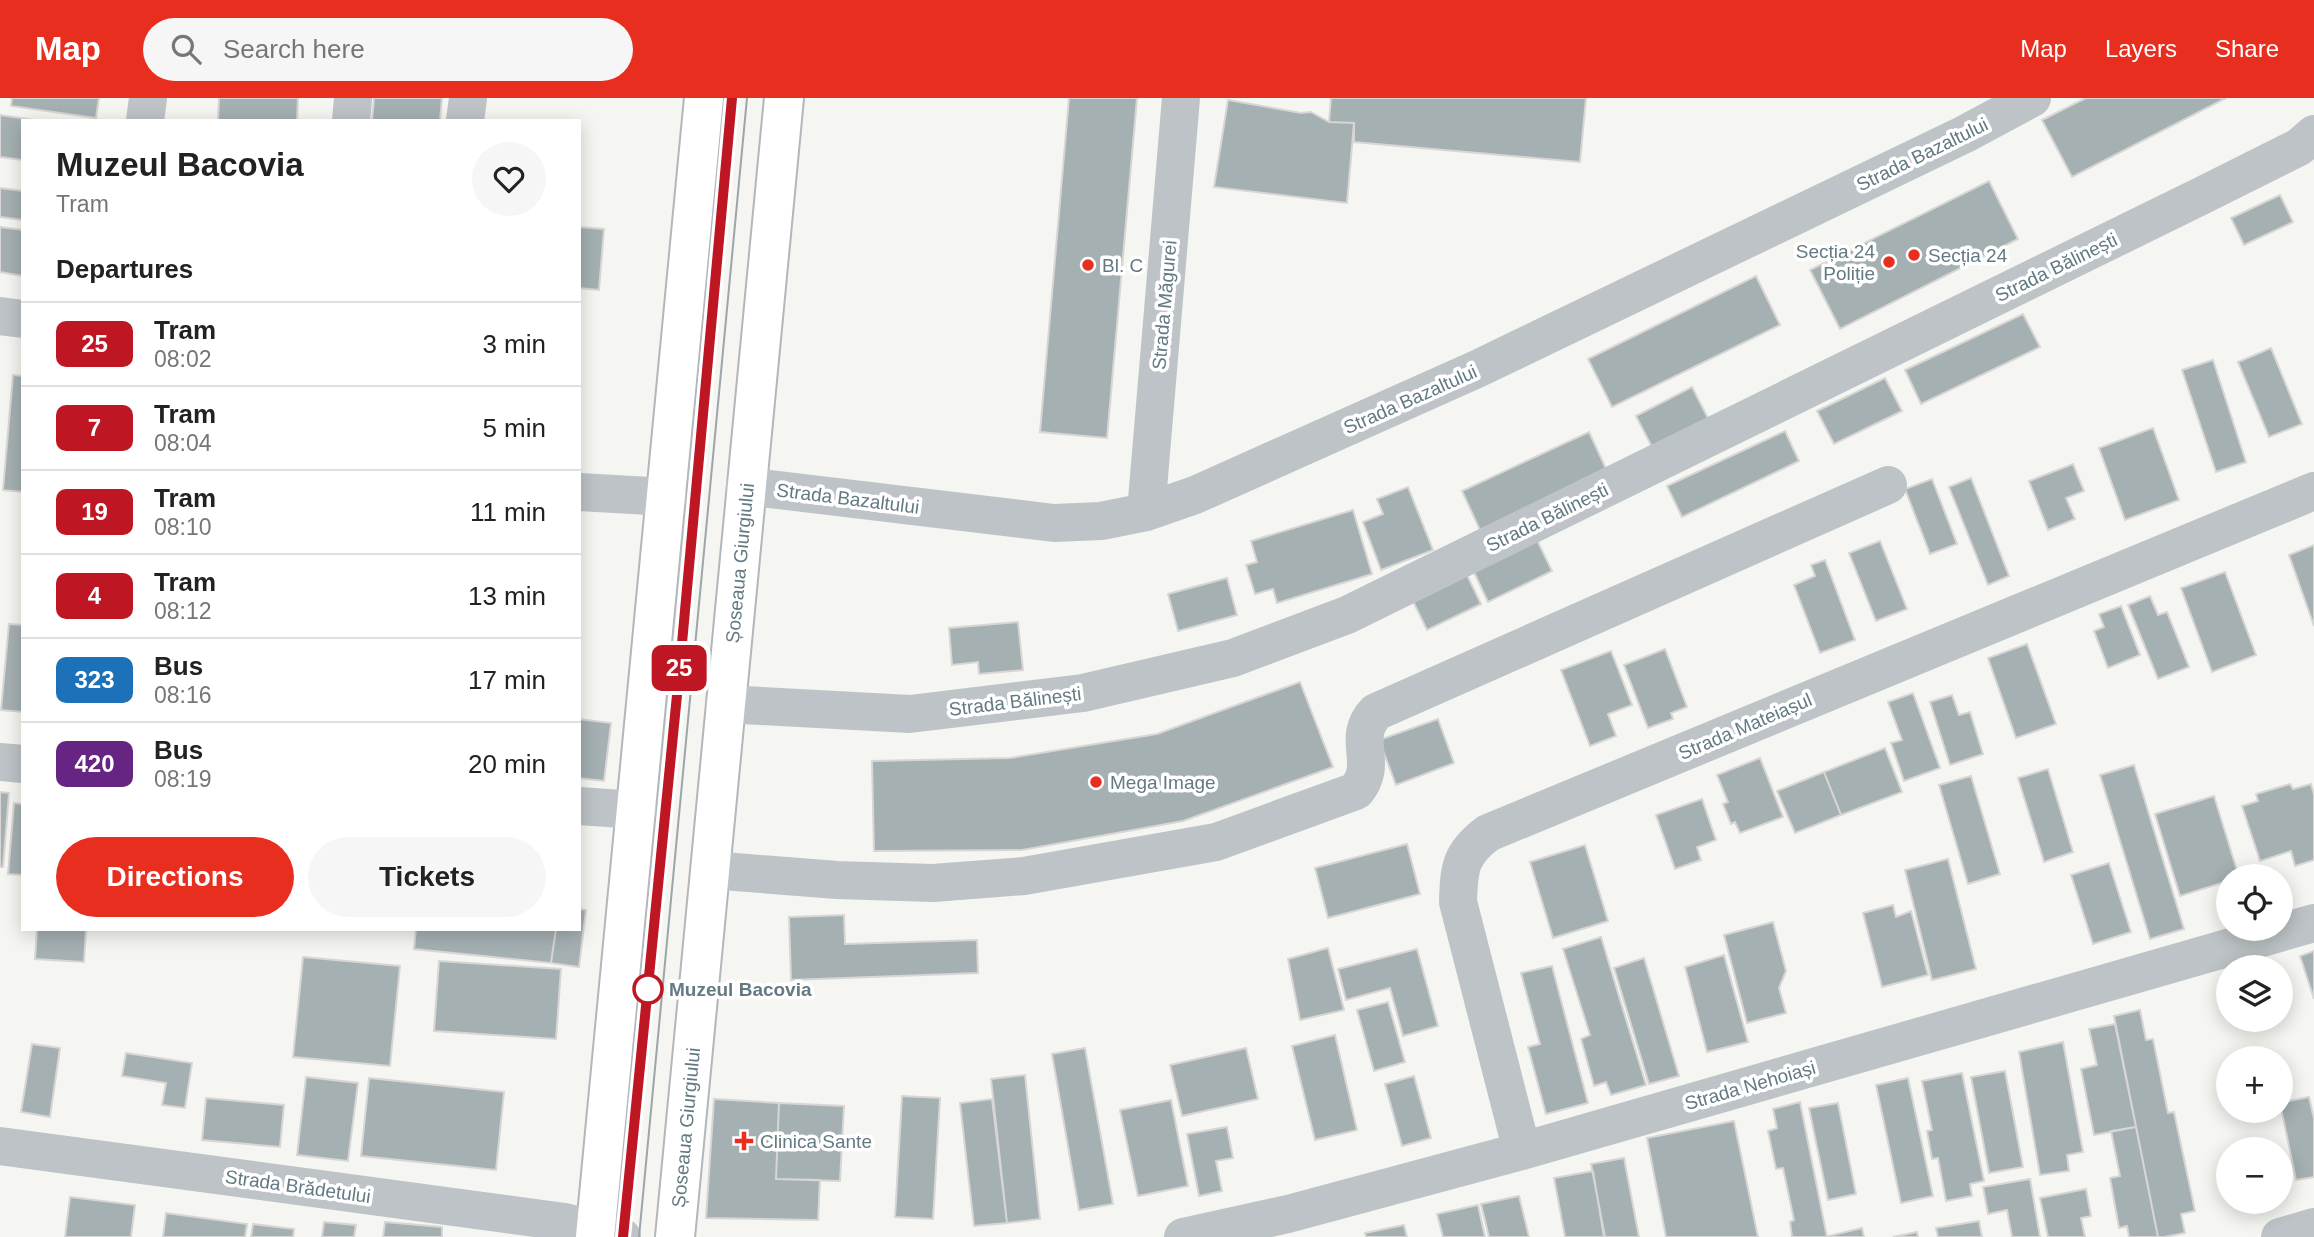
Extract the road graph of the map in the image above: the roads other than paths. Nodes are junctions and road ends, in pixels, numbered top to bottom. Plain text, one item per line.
1 (148, 98) edge
2 (353, 98) edge
3 (468, 98) edge
4 (704, 98) edge
5 (784, 98) edge
6 (1181, 98) edge
7 (2032, 98) edge
8 (145, 119) edge
9 (351, 119) edge
10 (465, 119) edge
11 (2314, 134) edge
12 (0, 316) edge
13 (21, 319) edge
14 (1888, 485) dead end
15 (745, 486) junction
16 (2314, 491) edge
17 (581, 492) edge
18 (667, 497) junction
19 (1146, 512) junction
20 (725, 704) junction
21 (0, 762) edge
22 (21, 764) edge
23 (581, 806) edge
24 (637, 810) junction
25 (709, 870) junction
26 (2314, 923) edge
27 (0, 1146) edge
28 (1522, 1151) junction
29 (2314, 1227) edge
30 (605, 1235) edge
31 (675, 1237) edge
32 (1183, 1237) edge
33 (2280, 1237) edge

1 - 8 street
2 - 9 street
3 - 10 street
4 - 18 main road
5 - 15 main road, Șoseaua Giurgiului
6 - 19 street, Strada Măgurei
7 - 19 street, Strada Bazaltului
11 - 20 street, Strada Bălinești
12 - 13 street
14 - 25 street
15 - 19 street, Strada Bazaltului
15 - 20 main road, Șoseaua Giurgiului
16 - 28 street, Strada Mateiașul
17 - 18 street
18 - 24 main road
20 - 25 main road, Șoseaua Giurgiului
21 - 22 street
23 - 24 street
24 - 30 main road
25 - 31 main road, Șoseaua Giurgiului
26 - 28 street, Strada Nehoiași
27 - 30 street, Strada Brădetului
28 - 32 street, Strada Nehoiași
29 - 33 street

